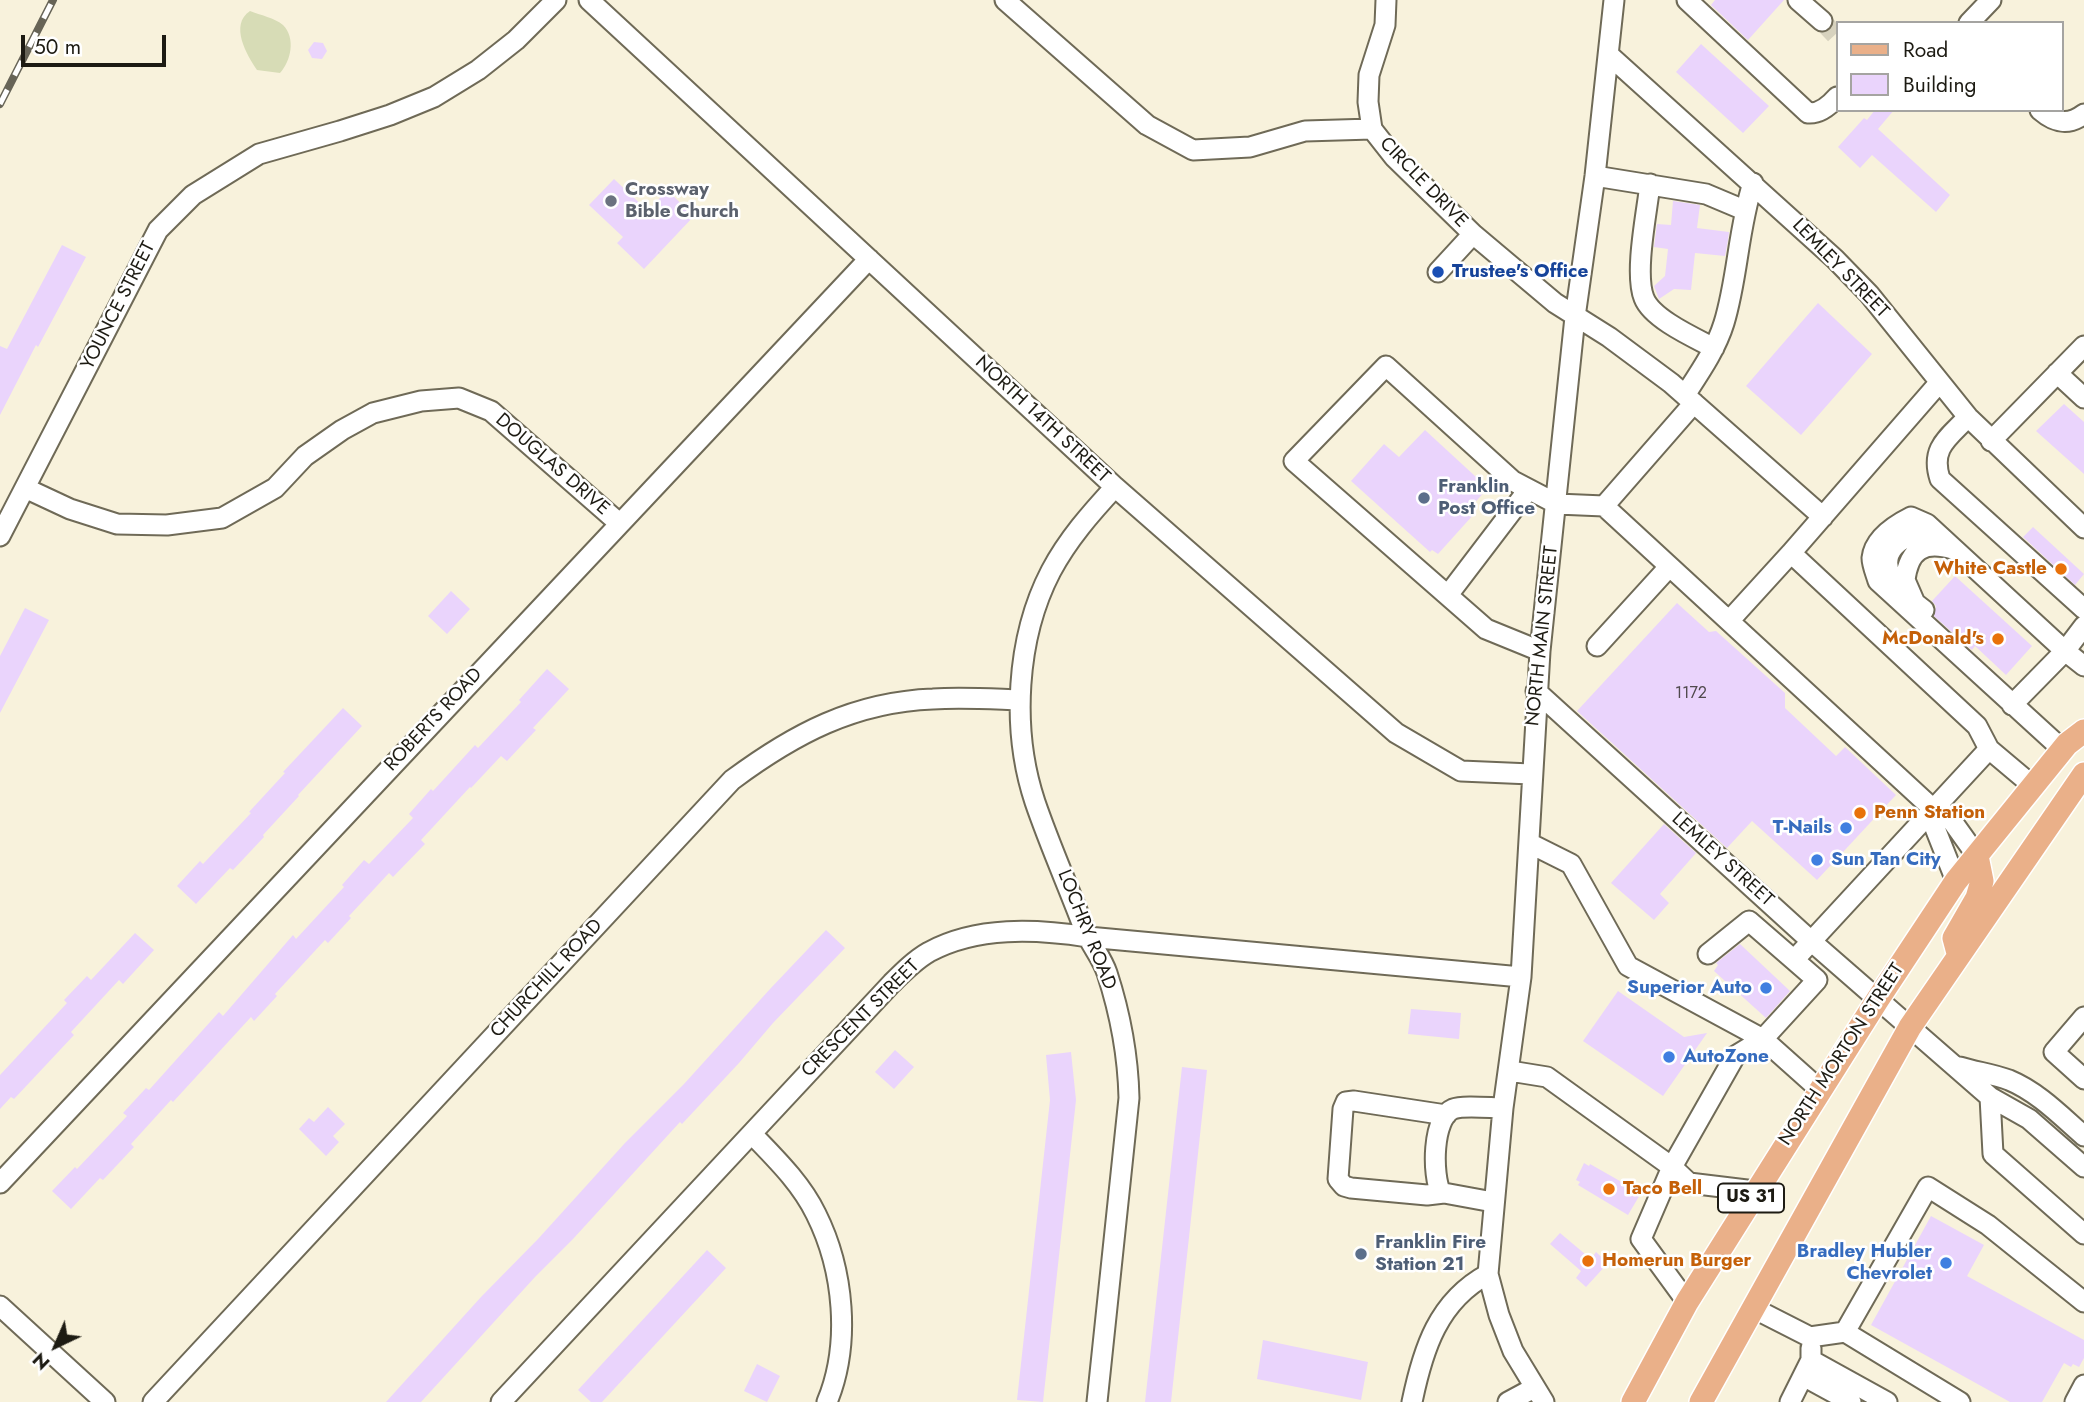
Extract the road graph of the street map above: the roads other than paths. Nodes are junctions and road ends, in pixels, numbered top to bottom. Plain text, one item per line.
1 (556, 0) edge
2 (589, 0) edge
3 (1005, 0) edge
4 (1386, 0) edge
5 (1614, 0) edge
6 (1688, 0) edge
7 (1798, 0) edge
8 (1991, 0) edge
9 (1822, 21) tunnel mouth
10 (1971, 21) edge
11 (1609, 55) junction
12 (1836, 98) edge
13 (2043, 112) edge
14 (2084, 114) edge
15 (1372, 129) junction
16 (1595, 177) junction
17 (1753, 183) junction
18 (1650, 184) junction
19 (1744, 210) junction
20 (1473, 234) junction
21 (869, 260) junction
22 (1438, 272) dead end
23 (1575, 317) junction
24 (2084, 346) edge
25 (1714, 348) junction
26 (2057, 373) junction
27 (1939, 383) junction
28 (2084, 398) edge
29 (1690, 399) junction
30 (1968, 417) junction
31 (1991, 441) junction
32 (1115, 486) junction
33 (25, 488) junction
34 (1528, 490) junction
35 (1556, 504) junction
36 (1604, 506) junction
37 (1823, 517) junction
38 (619, 523) junction
39 (2084, 528) edge
40 (1935, 532) junction
41 (0, 536) edge
42 (1954, 549) junction
43 (1791, 553) junction
44 (1669, 567) junction
45 (1448, 595) junction
46 (1915, 603) junction
47 (2084, 609) edge
48 (1729, 621) junction
49 (2084, 626) edge
50 (1597, 646) dead end
51 (1539, 651) junction
52 (2065, 651) junction
53 (2084, 666) edge
54 (1536, 691) junction
55 (1019, 700) junction
56 (2007, 700) junction
57 (2084, 731) edge
58 (1989, 749) junction
59 (2063, 750) junction
60 (1531, 774) junction
61 (2084, 774) edge
62 (2033, 786) junction
63 (1932, 808) junction
64 (1529, 843) junction
65 (1977, 856) junction
66 (1956, 881) junction
67 (1088, 937) junction
68 (1811, 941) junction
69 (1708, 954) dead end
70 (1959, 956) junction
71 (1794, 960) junction
72 (1521, 977) junction
73 (1878, 999) junction
74 (2084, 1017) edge
75 (1910, 1027) junction
76 (1763, 1039) junction
77 (1956, 1065) junction
78 (1510, 1071) junction
79 (2084, 1079) edge
80 (1819, 1089) junction
81 (1990, 1097) junction
82 (1503, 1108) junction
83 (1446, 1115) junction
84 (752, 1134) junction
85 (2084, 1136) edge
86 (1672, 1167) junction
87 (2084, 1167) edge
88 (0, 1183) edge
89 (1755, 1191) junction
90 (1441, 1193) junction
91 (1493, 1202) junction
92 (2084, 1234) edge
93 (1488, 1274) junction
94 (1687, 1302) junction
95 (2084, 1302) edge
96 (0, 1306) edge
97 (1753, 1308) junction
98 (1845, 1332) junction
99 (1810, 1337) junction
100 (2084, 1385) edge
101 (1801, 1386) edge
102 (1539, 1395) edge
103 (1419, 1401) edge
104 (105, 1402) edge
105 (153, 1402) edge
106 (501, 1402) edge
107 (827, 1402) edge
108 (1097, 1402) edge
109 (1508, 1402) edge
110 (1633, 1402) edge
111 (1701, 1402) edge
112 (1832, 1402) edge
113 (1851, 1402) edge
114 (1887, 1402) edge
115 (1960, 1402) edge
116 (2075, 1402) edge

1 - 33 street, YOUNCE STREET
2 - 21 street, NORTH 14TH STREET
3 - 15 street, CIRCLE DRIVE
4 - 15 street
5 - 11 street, NORTH MAIN STREET
6 - 12 street
7 - 9 street
8 - 10 street
11 - 16 street, NORTH MAIN STREET
11 - 17 street, LEMLEY STREET
13 - 14 street
15 - 20 street, CIRCLE DRIVE
16 - 18 street
16 - 23 street, NORTH MAIN STREET
17 - 19 street
17 - 27 street, LEMLEY STREET
18 - 19 street
18 - 25 street
19 - 25 street
20 - 22 street
20 - 23 street, CIRCLE DRIVE
21 - 32 street, NORTH 14TH STREET
21 - 38 street, ROBERTS ROAD
23 - 29 street, CIRCLE DRIVE
23 - 35 street, NORTH MAIN STREET
24 - 26 street
25 - 29 street
26 - 28 street
26 - 31 street
27 - 30 street, LEMLEY STREET
27 - 37 street
29 - 36 street
29 - 37 street, CIRCLE DRIVE
30 - 31 street, LEMLEY STREET
30 - 47 street
31 - 39 street, LEMLEY STREET
32 - 55 street, LOCHRY ROAD
32 - 60 street, NORTH 14TH STREET
33 - 38 street, DOUGLAS DRIVE
33 - 41 street, YOUNCE STREET
34 - 35 street
34 - 45 street
34 - 45 street
35 - 36 street
35 - 51 street, NORTH MAIN STREET
36 - 44 street
37 - 43 street
38 - 88 street, ROBERTS ROAD
40 - 42 street
40 - 46 street
40 - 56 street
42 - 46 street
42 - 52 street
43 - 48 street
43 - 58 street
44 - 48 street
44 - 50 street
45 - 51 street
46 - 56 street
48 - 63 street
49 - 52 street
51 - 54 street, NORTH MAIN STREET
52 - 53 street
52 - 56 street
54 - 60 street, NORTH MAIN STREET
54 - 68 street, LEMLEY STREET
55 - 67 street, LOCHRY ROAD
55 - 105 street, CHURCHILL ROAD
56 - 59 street
57 - 59 main road, NORTH MORTON STREET / US 31
58 - 62 street
58 - 63 street
59 - 62 main road, NORTH MORTON STREET / US 31
60 - 64 street, NORTH MAIN STREET
61 - 70 main road, US 31
62 - 65 main road, NORTH MORTON STREET / US 31
63 - 65 street
63 - 66 street
63 - 68 street
64 - 72 street, NORTH MAIN STREET
64 - 76 street
65 - 66 main road, NORTH MORTON STREET / US 31
65 - 70 main road
66 - 73 main road, NORTH MORTON STREET / US 31
67 - 72 street, CRESCENT STREET
67 - 84 street, CRESCENT STREET
67 - 108 street, LOCHRY ROAD
68 - 71 street
68 - 73 street, LEMLEY STREET
69 - 71 street
70 - 75 main road, US 31
71 - 76 street
72 - 78 street, NORTH MAIN STREET
73 - 75 street, LEMLEY STREET
73 - 80 main road, NORTH MORTON STREET / US 31
74 - 79 street
75 - 77 street, LEMLEY STREET
75 - 97 main road, US 31
76 - 80 street
76 - 86 street
77 - 81 street, LEMLEY STREET
77 - 85 street
78 - 82 street, NORTH MAIN STREET
78 - 86 street
80 - 89 main road, NORTH MORTON STREET / US 31
81 - 87 street, LEMLEY STREET
81 - 92 street
82 - 83 street
82 - 91 street, NORTH MAIN STREET
83 - 90 street
83 - 90 street
84 - 106 street, CRESCENT STREET
84 - 107 street
86 - 89 street
86 - 94 street
89 - 94 main road, NORTH MORTON STREET / US 31
90 - 91 street
91 - 93 street, NORTH MAIN STREET
93 - 102 street, NORTH MAIN STREET
93 - 103 street
94 - 110 main road, NORTH MORTON STREET / US 31
95 - 98 street
96 - 104 street
97 - 99 street
97 - 111 main road, US 31
98 - 99 street
98 - 115 street
99 - 101 street
100 - 116 street
101 - 112 street
101 - 113 street
101 - 114 street
102 - 109 street

